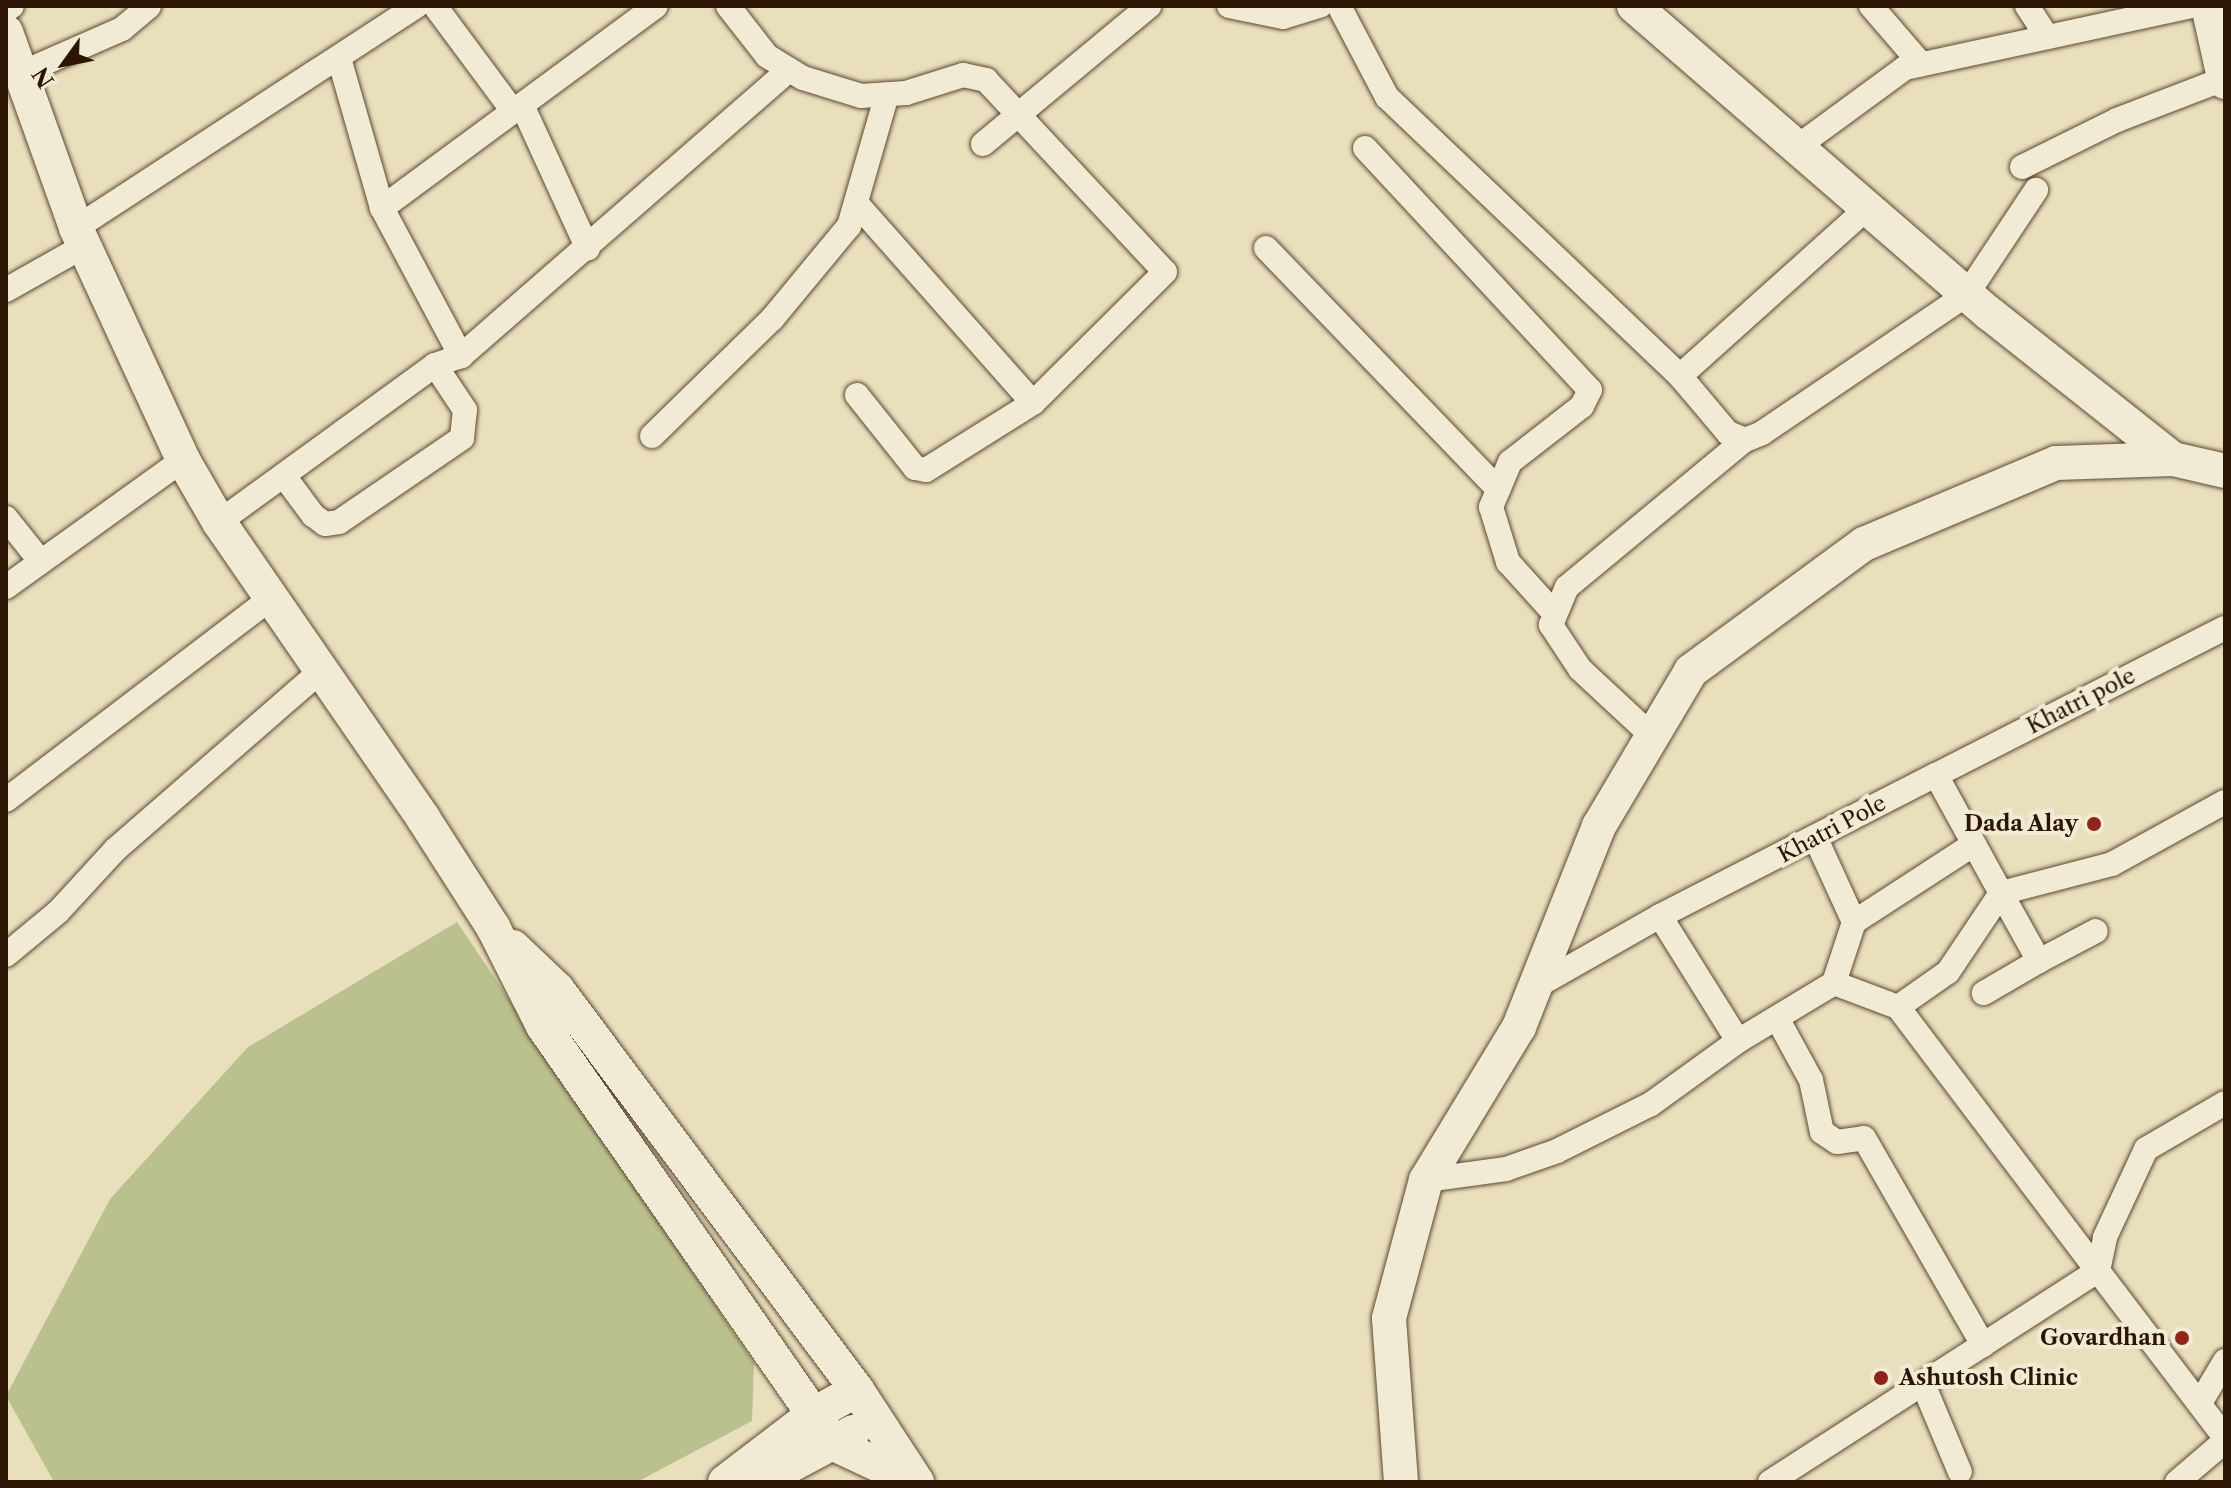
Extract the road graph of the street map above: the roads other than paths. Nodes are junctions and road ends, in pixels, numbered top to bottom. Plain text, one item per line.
1 (12, 6) edge
2 (149, 6) edge
3 (417, 6) edge
4 (435, 6) edge
5 (656, 6) edge
6 (728, 6) edge
7 (1149, 6) edge
8 (1229, 6) edge
9 (1320, 6) edge
10 (1339, 6) edge
11 (1634, 6) edge
12 (1871, 6) edge
13 (2027, 6) edge
14 (2191, 6) edge
15 (2208, 6) edge
16 (6, 10) edge
17 (2121, 13) edge
18 (6, 32) edge
19 (2047, 37) junction
20 (339, 58) junction
21 (1921, 64) junction
22 (789, 70) junction
23 (24, 72) junction
24 (2225, 81) edge
25 (887, 94) junction
26 (518, 108) junction
27 (1020, 118) junction
28 (983, 144) dead end
29 (1797, 147) junction
30 (1365, 148) dead end
31 (2022, 167) dead end
32 (2036, 190) dead end
33 (856, 203) junction
34 (382, 208) junction
35 (1867, 208) junction
36 (80, 237) junction
37 (1266, 248) dead end
38 (588, 249) junction
39 (6, 290) edge
40 (1967, 294) junction
41 (461, 356) junction
42 (435, 365) junction
43 (1680, 376) junction
44 (857, 395) dead end
45 (1033, 403) junction
46 (652, 436) dead end
47 (1745, 440) junction
48 (2173, 459) junction
49 (183, 460) junction
50 (2225, 471) edge
51 (284, 476) junction
52 (1498, 489) junction
53 (6, 518) edge
54 (219, 522) junction
55 (41, 562) junction
56 (6, 587) edge
57 (272, 597) junction
58 (1555, 614) junction
59 (2225, 628) edge
60 (324, 668) junction
61 (1652, 736) junction
62 (1936, 775) junction
63 (6, 800) edge
64 (2225, 802) edge
65 (1816, 839) junction
66 (1974, 844) junction
67 (2001, 893) junction
68 (1660, 916) junction
69 (1854, 922) junction
70 (493, 927) junction
71 (2096, 931) dead end
72 (6, 955) edge
73 (2039, 961) junction
74 (1834, 983) junction
75 (1535, 987) junction
76 (1984, 993) dead end
77 (1898, 1007) junction
78 (1777, 1018) junction
79 (1738, 1041) junction
80 (2225, 1103) edge
81 (1426, 1180) junction
82 (2098, 1271) junction
83 (1983, 1345) junction
84 (2225, 1361) edge
85 (1923, 1384) junction
86 (857, 1390) junction
87 (2200, 1403) junction
88 (814, 1414) junction
89 (874, 1419) junction
90 (2225, 1440) edge
91 (834, 1444) junction
92 (1958, 1479) edge
93 (725, 1482) edge
94 (745, 1482) edge
95 (916, 1482) edge
96 (1401, 1482) edge
97 (1770, 1482) edge
98 (2177, 1482) edge

1 - 16 street
2 - 23 street
3 - 20 street
4 - 26 street
5 - 26 street
6 - 22 street
7 - 27 street
8 - 9 street
10 - 43 street
11 - 29 street
12 - 21 street
13 - 19 street
14 - 17 street
15 - 24 street
17 - 19 street
18 - 23 street
19 - 21 street
20 - 34 street
20 - 36 street
21 - 29 street
22 - 25 street
22 - 38 street
23 - 36 street
24 - 31 street
25 - 27 street
25 - 33 street
26 - 34 street
26 - 38 street
27 - 28 street
27 - 45 street
29 - 35 street
30 - 52 street
32 - 40 street
33 - 45 street
33 - 46 street
34 - 41 street
35 - 40 street
35 - 43 street
36 - 39 street
36 - 49 street
37 - 52 street
38 - 41 street
40 - 47 street
40 - 48 street
41 - 42 street
42 - 51 street
42 - 51 street
43 - 47 street
44 - 45 street
47 - 58 street
48 - 50 street
48 - 61 street
49 - 54 street
49 - 55 street
51 - 54 street
52 - 58 street
53 - 55 street
54 - 57 street
55 - 56 street
57 - 60 street
57 - 63 street
58 - 61 street
59 - 62 street, Khatri pole
60 - 70 street
60 - 72 street
61 - 75 street
62 - 65 street, Khatri Pole
62 - 66 street
64 - 67 street
65 - 68 street, Khatri Pole
65 - 69 street
66 - 67 street
66 - 69 street
67 - 73 street
67 - 77 street
68 - 75 street, Khatri Pole
68 - 79 street
69 - 74 street
70 - 86 street
70 - 88 street
71 - 73 street
73 - 76 street
74 - 77 street
74 - 78 street
75 - 81 street
77 - 82 street
78 - 79 street
78 - 83 street
79 - 81 street
80 - 82 street
81 - 96 street
82 - 83 street
82 - 87 street
83 - 85 street
84 - 87 street
85 - 92 street
85 - 97 street
86 - 88 street
86 - 89 street
87 - 90 street
88 - 91 street
88 - 93 street
89 - 91 street
89 - 95 street
90 - 98 street
91 - 94 street
91 - 95 street

